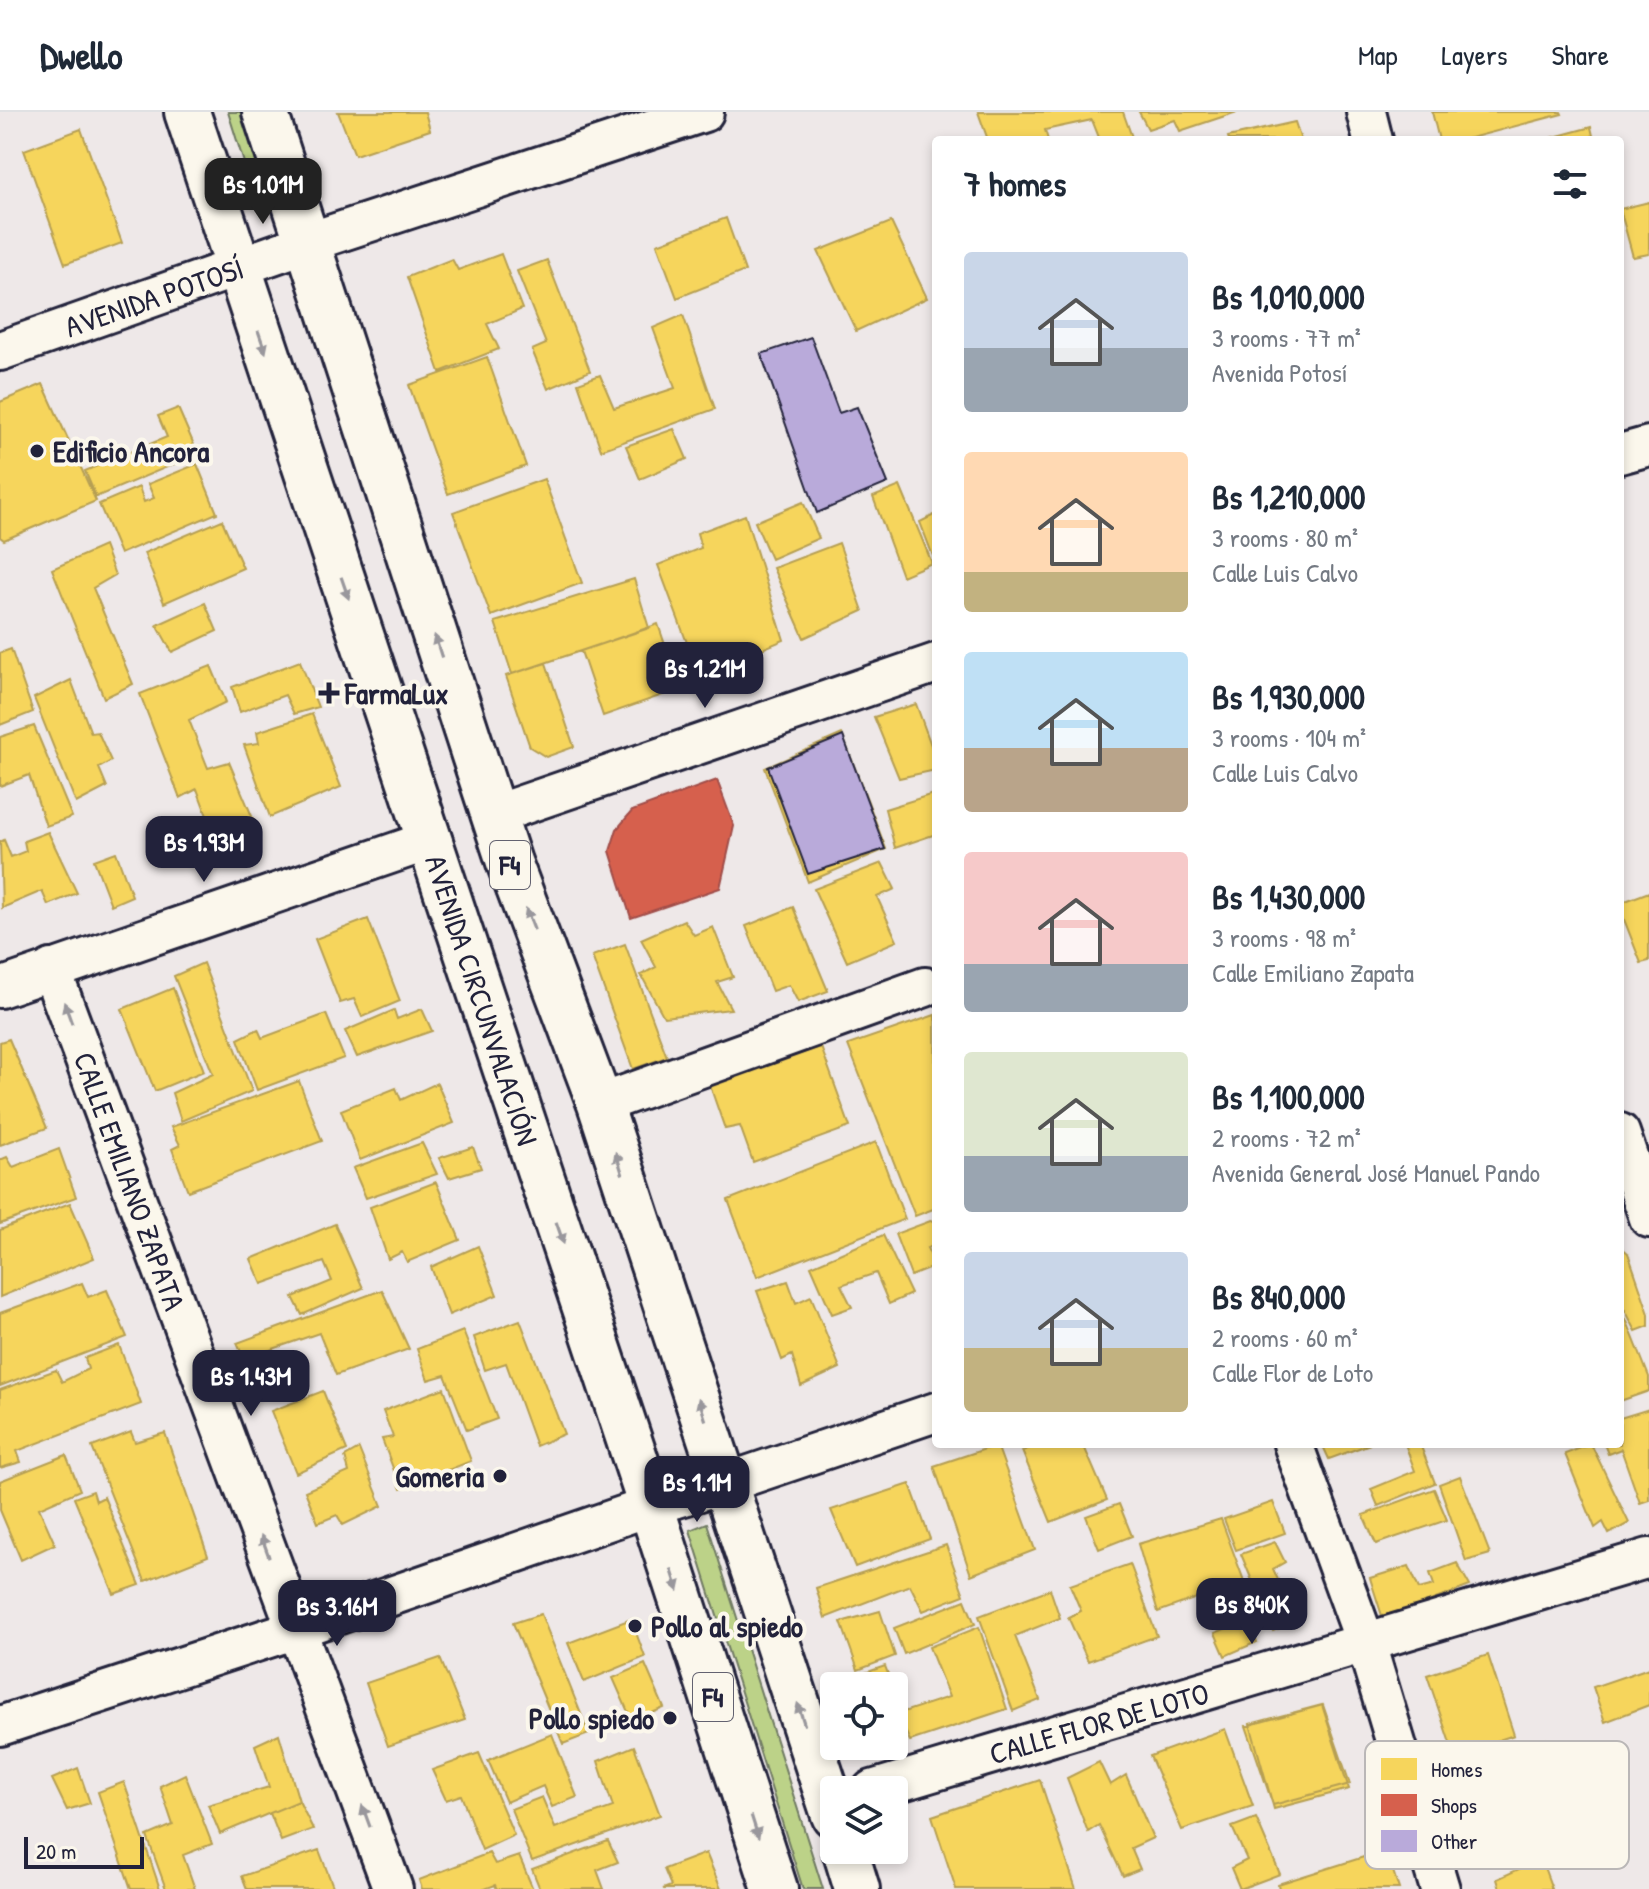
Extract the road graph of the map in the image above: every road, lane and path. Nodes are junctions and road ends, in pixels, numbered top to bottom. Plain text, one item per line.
1 (187, 112) edge
2 (265, 112) edge
3 (704, 112) edge
4 (1366, 112) edge
5 (1372, 136) edge
6 (309, 242) junction
7 (237, 268) junction
8 (0, 351) edge
9 (1649, 446) edge
10 (1624, 453) edge
11 (932, 664) edge
12 (493, 815) junction
13 (428, 841) junction
14 (51, 969) junction
15 (925, 987) dead end
16 (0, 988) edge
17 (600, 1104) junction
18 (1624, 1145) edge
19 (1635, 1179) edge
20 (1649, 1218) edge
21 (932, 1413) edge
22 (1294, 1448) edge
23 (726, 1483) junction
24 (651, 1506) junction
25 (1649, 1558) edge
26 (296, 1629) junction
27 (1366, 1644) junction
28 (0, 1726) edge
29 (1395, 1741) edge
30 (823, 1776) edge
31 (908, 1779) edge
32 (849, 1864) edge
33 (1434, 1869) edge
34 (393, 1889) edge
35 (775, 1889) edge
36 (857, 1889) edge
37 (1440, 1889) edge

1 - 7 highway, AVENIDA CIRCUNVALACIÓN / F4
2 - 6 highway, F4
3 - 6 street, AVENIDA POTOSÍ
4 - 5 street
6 - 7 street, AVENIDA POTOSÍ
12 -> 6 highway, F4
7 - 8 street, AVENIDA POTOSÍ
7 -> 13 highway, AVENIDA CIRCUNVALACIÓN / F4
9 - 10 street
11 - 12 street
17 -> 12 highway, F4
13 - 14 street
13 -> 24 highway, AVENIDA CIRCUNVALACIÓN / F4
14 - 16 street
26 -> 14 street, CALLE EMILIANO ZAPATA
15 - 17 street
23 -> 17 highway, F4
18 - 19 street
19 - 20 street
21 - 23 street
22 - 27 street
23 - 24 street
30 -> 23 highway, F4
24 - 26 street
24 -> 35 highway, AVENIDA CIRCUNVALACIÓN / F4
25 - 27 street, CALLE FLOR DE LOTO
26 - 28 street
34 -> 26 street, CALLE EMILIANO ZAPATA
27 - 29 street
27 - 31 street, CALLE FLOR DE LOTO
32 - 36 highway
33 - 37 street

